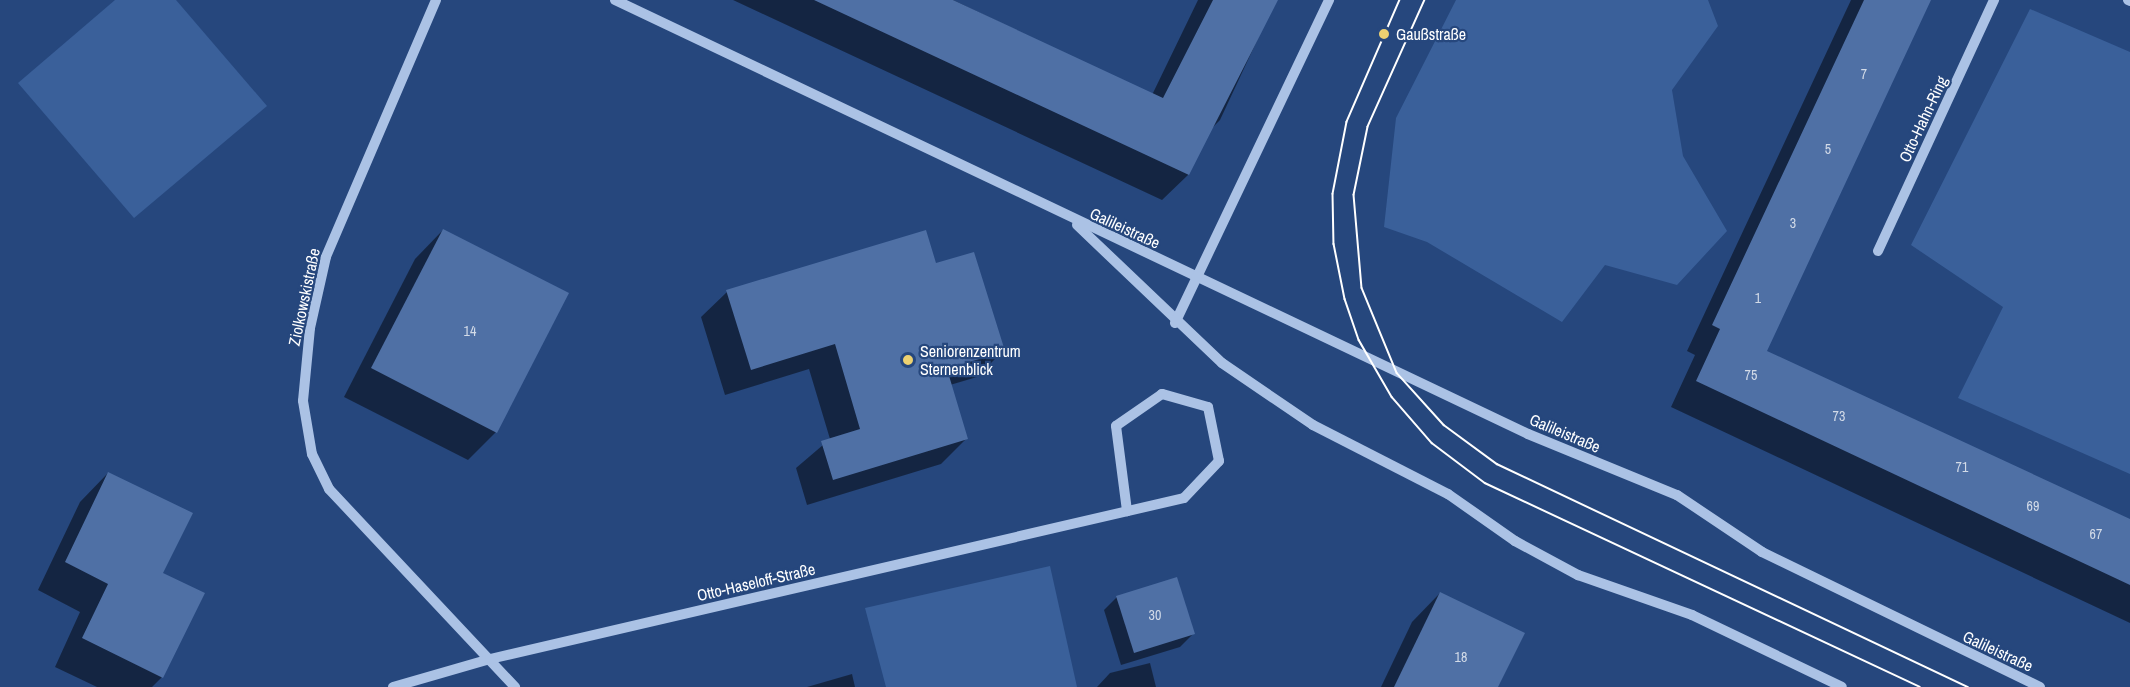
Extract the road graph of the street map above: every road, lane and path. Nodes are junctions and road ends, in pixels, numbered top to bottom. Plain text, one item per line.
1 (436, 0) edge
2 (615, 0) edge
3 (1329, 0) edge
4 (1994, 0) edge
5 (1071, 219) junction
6 (1878, 251) dead end
7 (1198, 279) junction
8 (1175, 323) junction
9 (1127, 511) junction
10 (490, 659) junction
11 (393, 687) edge
12 (515, 687) edge
13 (1842, 687) edge
14 (2040, 687) edge

1 - 10 street, Ziolkowskistraße
2 - 5 street, Galileistraße
3 - 7 street
4 - 6 street, Otto-Hahn-Ring
5 - 7 street, Galileistraße
5 - 8 street, Galileistraße
7 - 8 street
7 - 14 street, Galileistraße
8 - 13 street, Galileistraße
9 - 9 street, Otto-Haseloff-Straße
9 - 10 street, Otto-Haseloff-Straße
10 - 11 street, Otto-Haseloff-Straße
10 - 12 street, Ziolkowskistraße

